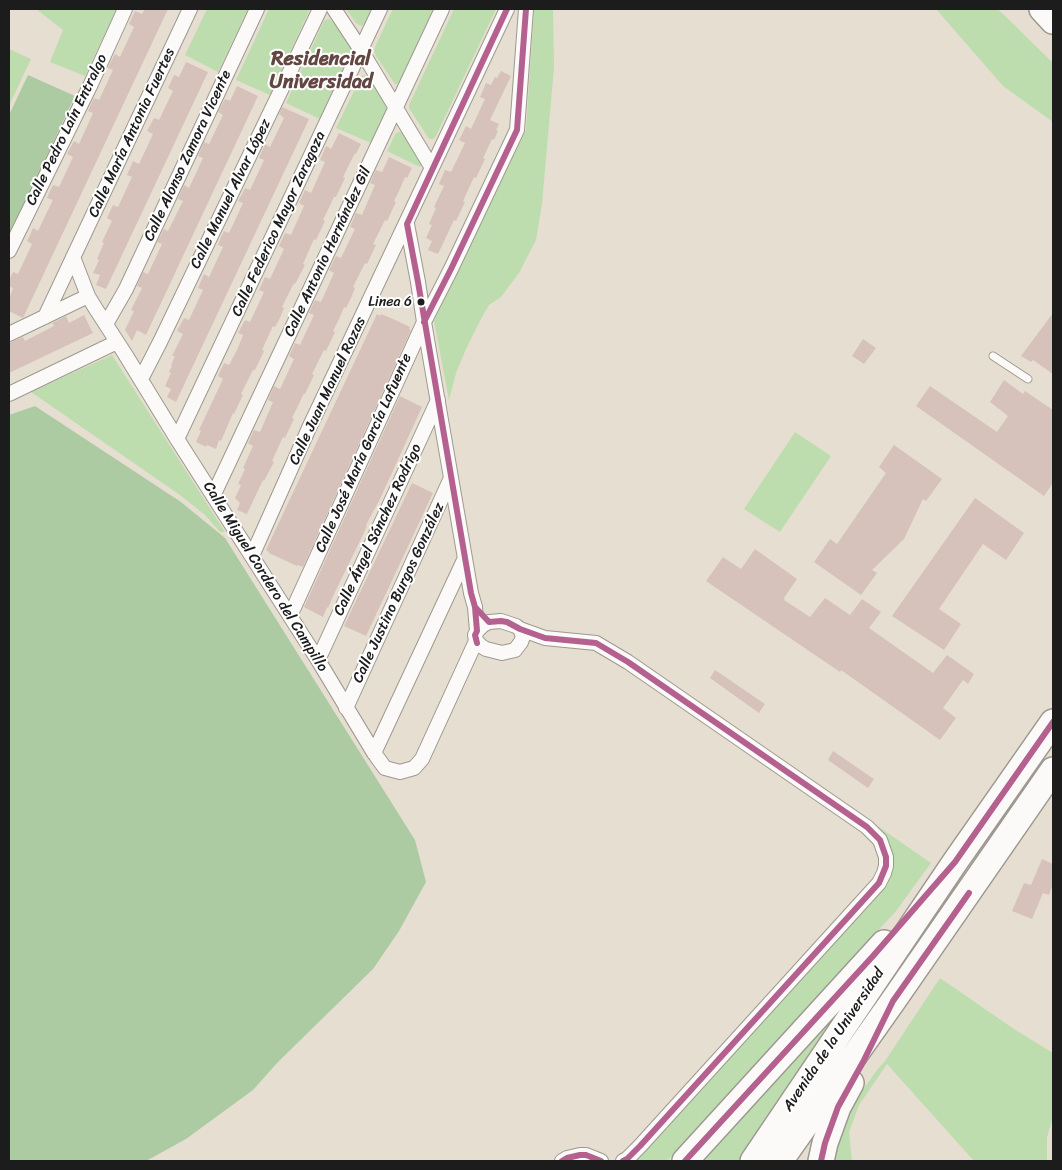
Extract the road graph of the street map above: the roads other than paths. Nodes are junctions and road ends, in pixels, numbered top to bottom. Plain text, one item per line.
1 (125, 9) edge
2 (190, 9) edge
3 (257, 9) edge
4 (320, 9) edge
5 (334, 9) edge
6 (380, 9) edge
7 (442, 9) edge
8 (526, 9) edge
9 (1042, 9) edge
10 (505, 14) edge
11 (1053, 21) edge
12 (524, 26) junction
13 (361, 50) junction
14 (395, 108) junction
15 (432, 168) junction
16 (407, 224) junction
17 (9, 250) edge
18 (73, 257) junction
19 (388, 262) junction
20 (415, 269) junction
21 (91, 301) junction
22 (118, 303) junction
23 (45, 317) junction
24 (424, 322) junction
25 (106, 324) junction
26 (9, 334) edge
27 (117, 342) junction
28 (993, 356) dead end
29 (403, 368) junction
30 (432, 368) junction
31 (141, 379) junction
32 (1028, 379) dead end
33 (9, 394) edge
34 (438, 400) junction
35 (189, 415) junction
36 (167, 421) junction
37 (177, 439) junction
38 (451, 478) junction
39 (213, 496) junction
40 (269, 519) junction
41 (239, 535) junction
42 (252, 556) junction
43 (465, 558) junction
44 (475, 606) junction
45 (290, 616) junction
46 (489, 622) junction
47 (520, 629) junction
48 (545, 638) junction
49 (480, 640) junction
50 (517, 647) junction
51 (318, 660) junction
52 (346, 708) junction
53 (1053, 722) edge
54 (374, 753) junction
55 (1052, 772) edge
56 (954, 862) junction
57 (893, 1001) junction
58 (562, 1161) edge
59 (601, 1161) edge
60 (622, 1161) edge
61 (685, 1161) edge
62 (753, 1161) edge
63 (780, 1161) edge
64 (821, 1161) edge

1 - 17 street, Calle Pedro Laín Entralgo
2 - 18 street, Calle María Antonia Fuertes
3 - 22 street, Calle Alonso Zamora Vicente
4 - 31 street, Calle Manuel Alvar López
5 - 13 street
6 - 13 street, Calle Federico Mayor Zaragoza
7 - 14 street, Calle Antonio Hernández Gil
8 - 12 street, Calle José María García Lafuente
9 - 11 highway
10 - 12 street
10 - 15 street, Calle Juan Manuel Rozas
12 - 24 street, Calle José María García Lafuente
13 - 14 street
13 - 35 street, Calle Federico Mayor Zaragoza
14 - 15 street
14 - 39 street, Calle Antonio Hernández Gil
15 - 16 street, Calle Juan Manuel Rozas
16 - 19 street, Calle Juan Manuel Rozas
16 - 20 street
18 - 21 street, Calle Miguel Cordero del Campillo
18 - 23 street, Calle María Antonia Fuertes
19 - 20 street
19 - 40 street, Calle Juan Manuel Rozas
20 - 24 street
21 - 22 street
21 - 23 street
21 - 25 street, Calle Miguel Cordero del Campillo
22 - 25 street, Calle Alonso Zamora Vicente
23 - 26 street
24 - 29 street, Calle José María García Lafuente
24 - 30 street
25 - 27 street, Calle Miguel Cordero del Campillo
27 - 31 street, Calle Miguel Cordero del Campillo
27 - 33 street
28 - 32 lane
29 - 30 street
29 - 45 street, Calle José María García Lafuente
30 - 34 street
31 - 36 street, Calle Miguel Cordero del Campillo
34 - 38 street
34 - 51 street, Calle Ángel Sánchez Rodrigo
35 - 36 street
35 - 37 street, Calle Federico Mayor Zaragoza
36 - 37 street, Calle Miguel Cordero del Campillo
37 - 39 street, Calle Miguel Cordero del Campillo
38 - 43 street
38 - 52 street, Calle Justino Burgos González
39 - 41 street, Calle Miguel Cordero del Campillo
40 - 41 street
40 - 42 street, Calle Juan Manuel Rozas
41 - 42 street, Calle Miguel Cordero del Campillo
42 - 45 street, Calle Miguel Cordero del Campillo
43 - 44 street
43 - 54 street
44 - 46 street
44 - 49 street
45 - 51 street, Calle Miguel Cordero del Campillo
46 - 47 street
46 - 49 street
47 - 48 street
47 - 50 street
48 - 50 street
48 - 60 street
49 - 50 street
49 - 54 street, Calle Miguel Cordero del Campillo
51 - 52 street, Calle Miguel Cordero del Campillo
52 - 54 street, Calle Miguel Cordero del Campillo
53 - 56 highway, Avenida de la Universidad
55 - 57 highway, Avenida de la Universidad
56 - 61 highway
56 - 62 highway, Avenida de la Universidad
57 - 63 highway, Avenida de la Universidad
57 - 64 highway
58 - 59 street

